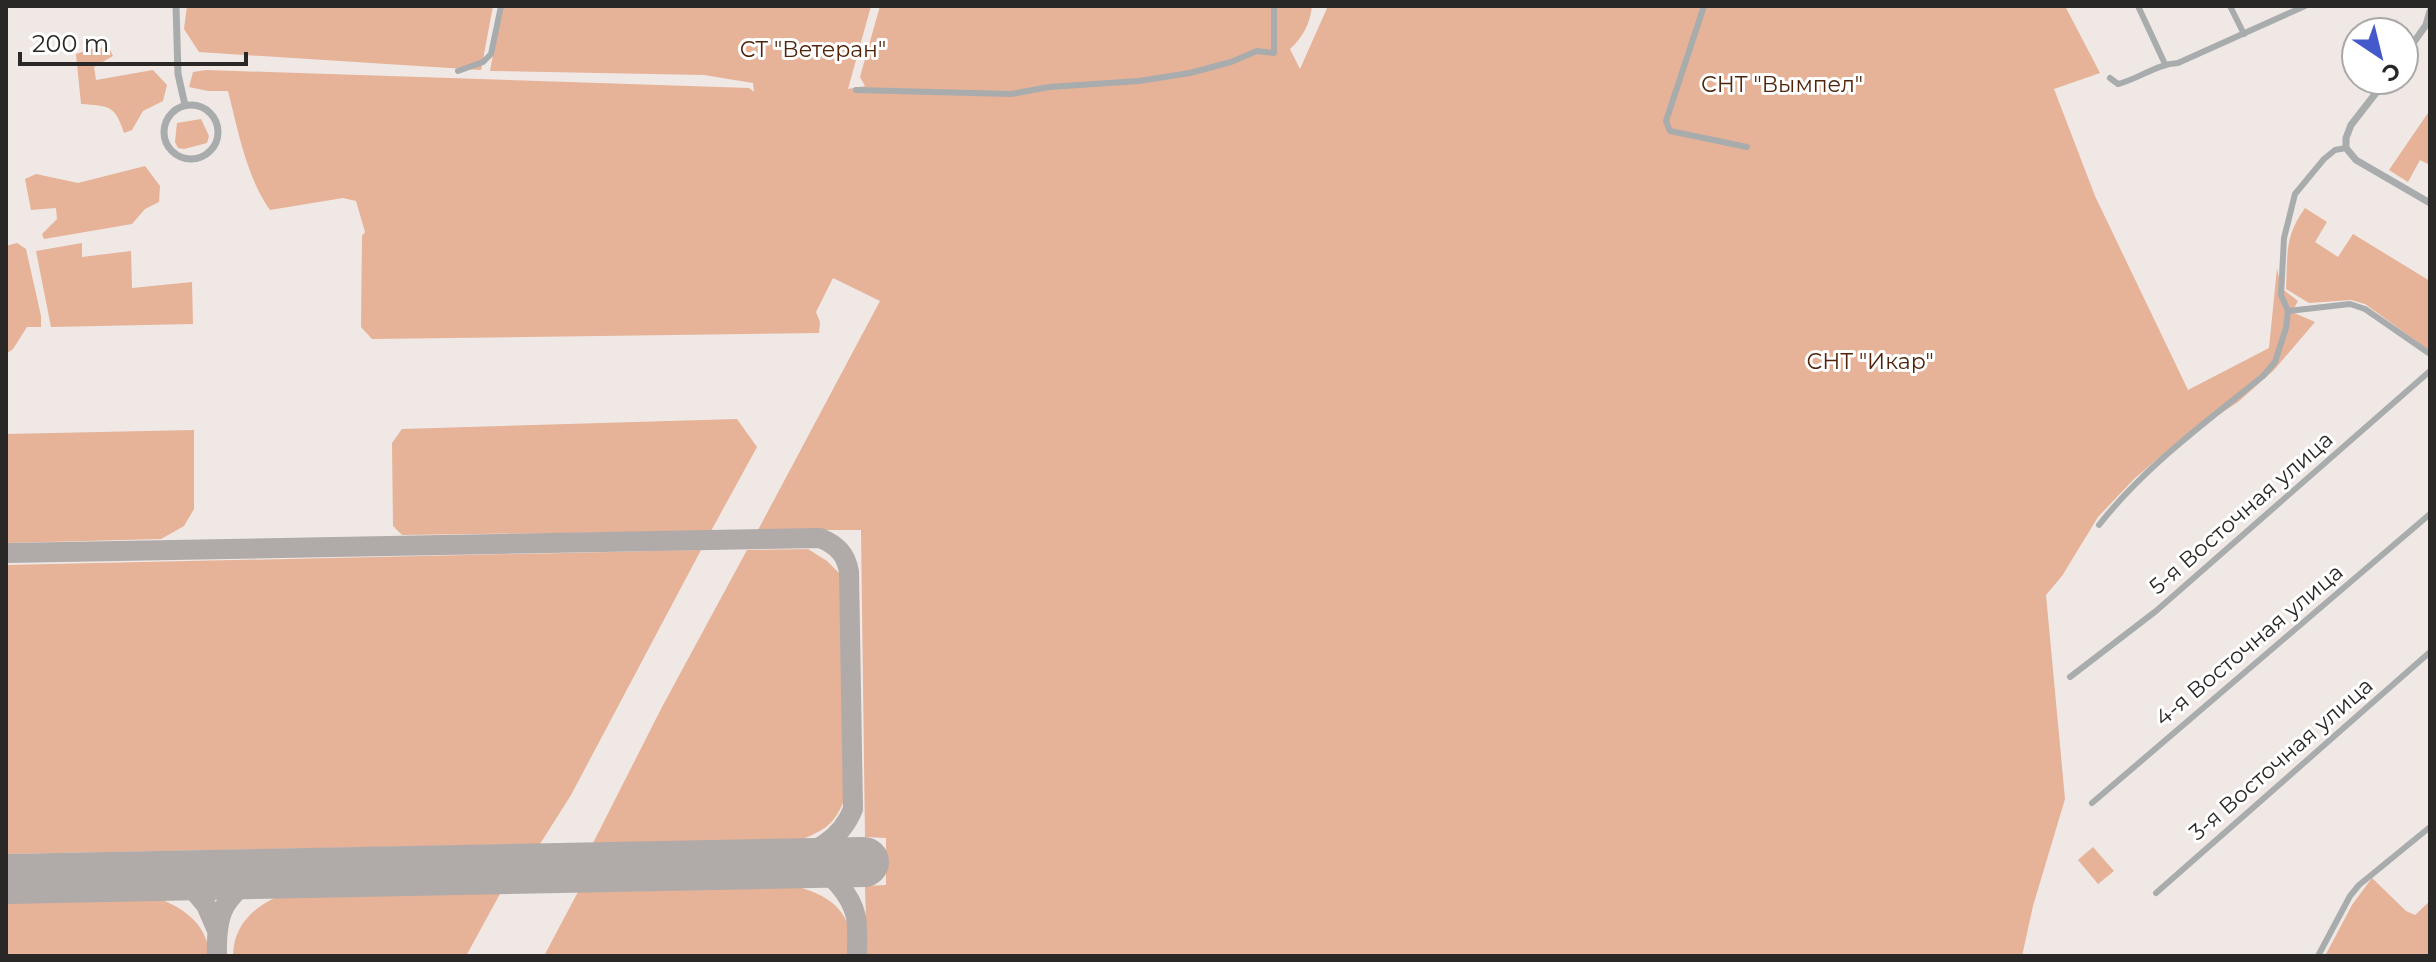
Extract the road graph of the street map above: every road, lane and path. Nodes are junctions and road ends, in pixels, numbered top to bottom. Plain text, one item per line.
1 (176, 6) edge
2 (501, 6) edge
3 (1274, 6) edge
4 (1704, 6) edge
5 (2138, 6) edge
6 (2230, 6) edge
7 (2305, 6) edge
8 (2430, 9) edge
9 (2420, 33) edge
10 (2244, 34) junction
11 (2165, 64) junction
12 (458, 71) dead end
13 (2110, 78) dead end
14 (856, 90) dead end
15 (2374, 96) edge
16 (185, 105) junction
17 (1747, 147) dead end
18 (2346, 148) junction
19 (2430, 203) edge
20 (2288, 311) junction
21 (2430, 354) edge
22 (2430, 371) edge
23 (2430, 514) edge
24 (2099, 525) dead end
25 (2430, 652) edge
26 (2070, 677) dead end
27 (2092, 803) dead end
28 (2430, 827) edge
29 (2156, 893) dead end
30 (2318, 956) edge

1 - 16 street
2 - 12 street
3 - 14 street
4 - 17 street
5 - 11 street
6 - 10 street
7 - 10 street
8 - 9 street
10 - 11 street
11 - 13 street
15 - 18 street
16 - 16 street
18 - 19 street
18 - 20 street
20 - 21 street
20 - 24 street
22 - 26 street, 5-я Восточная улица
23 - 27 street, 4-я Восточная улица
25 - 29 street, 3-я Восточная улица
28 - 30 street

